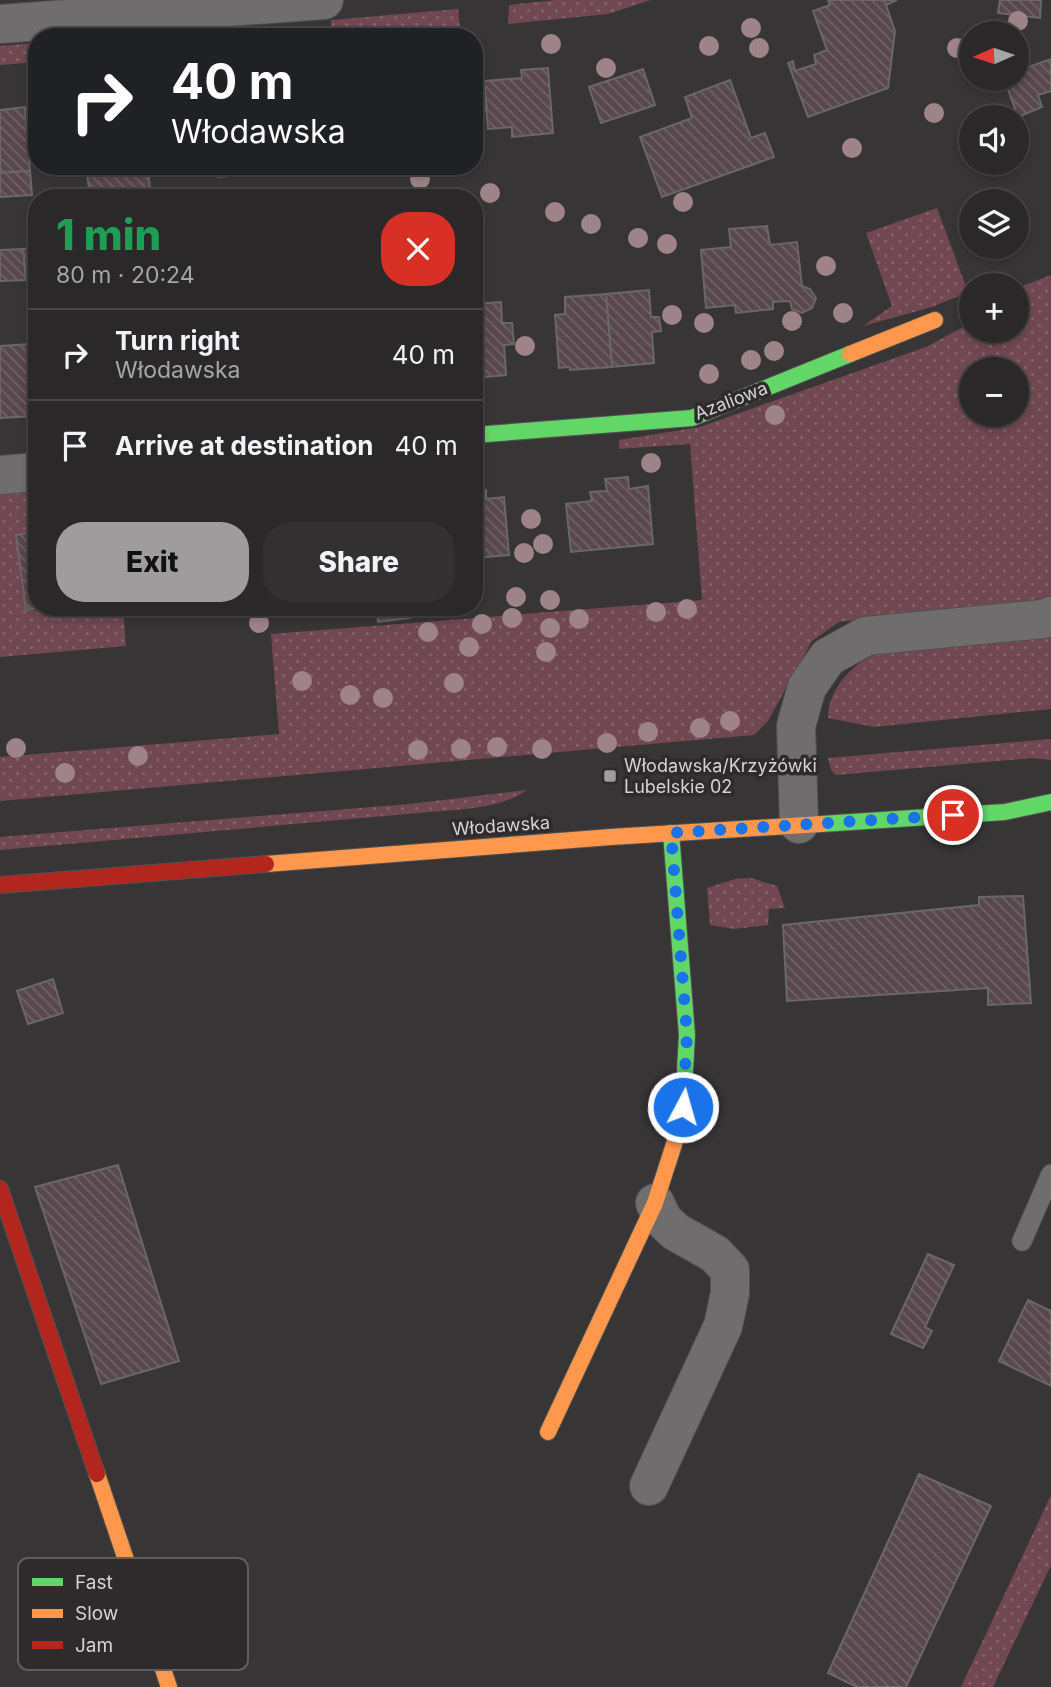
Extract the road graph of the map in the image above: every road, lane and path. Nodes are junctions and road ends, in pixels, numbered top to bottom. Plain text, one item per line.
1 (324, 0) edge
2 (0, 24) edge
3 (935, 320) dead end
4 (483, 434) edge
5 (28, 473) edge
6 (0, 475) edge
7 (1051, 616) edge
8 (1051, 802) edge
9 (1004, 812) junction
10 (1039, 820) dead end
11 (799, 824) junction
12 (671, 833) junction
13 (0, 885) edge
14 (1051, 1174) edge
15 (0, 1189) edge
16 (655, 1203) junction
17 (1022, 1241) dead end
18 (548, 1432) dead end
19 (649, 1486) dead end
20 (125, 1558) edge
21 (163, 1670) edge
22 (169, 1687) edge

1 - 2 street
3 - 4 street, Azaliowa
5 - 6 street
7 - 11 street
8 - 9 street, Włodawska
9 - 10 street, Włodawska
9 - 11 street, Włodawska
11 - 12 street, Włodawska
12 - 13 street, Włodawska
12 - 16 street
14 - 17 lane
15 - 20 street
16 - 18 street
16 - 19 street
21 - 22 street

